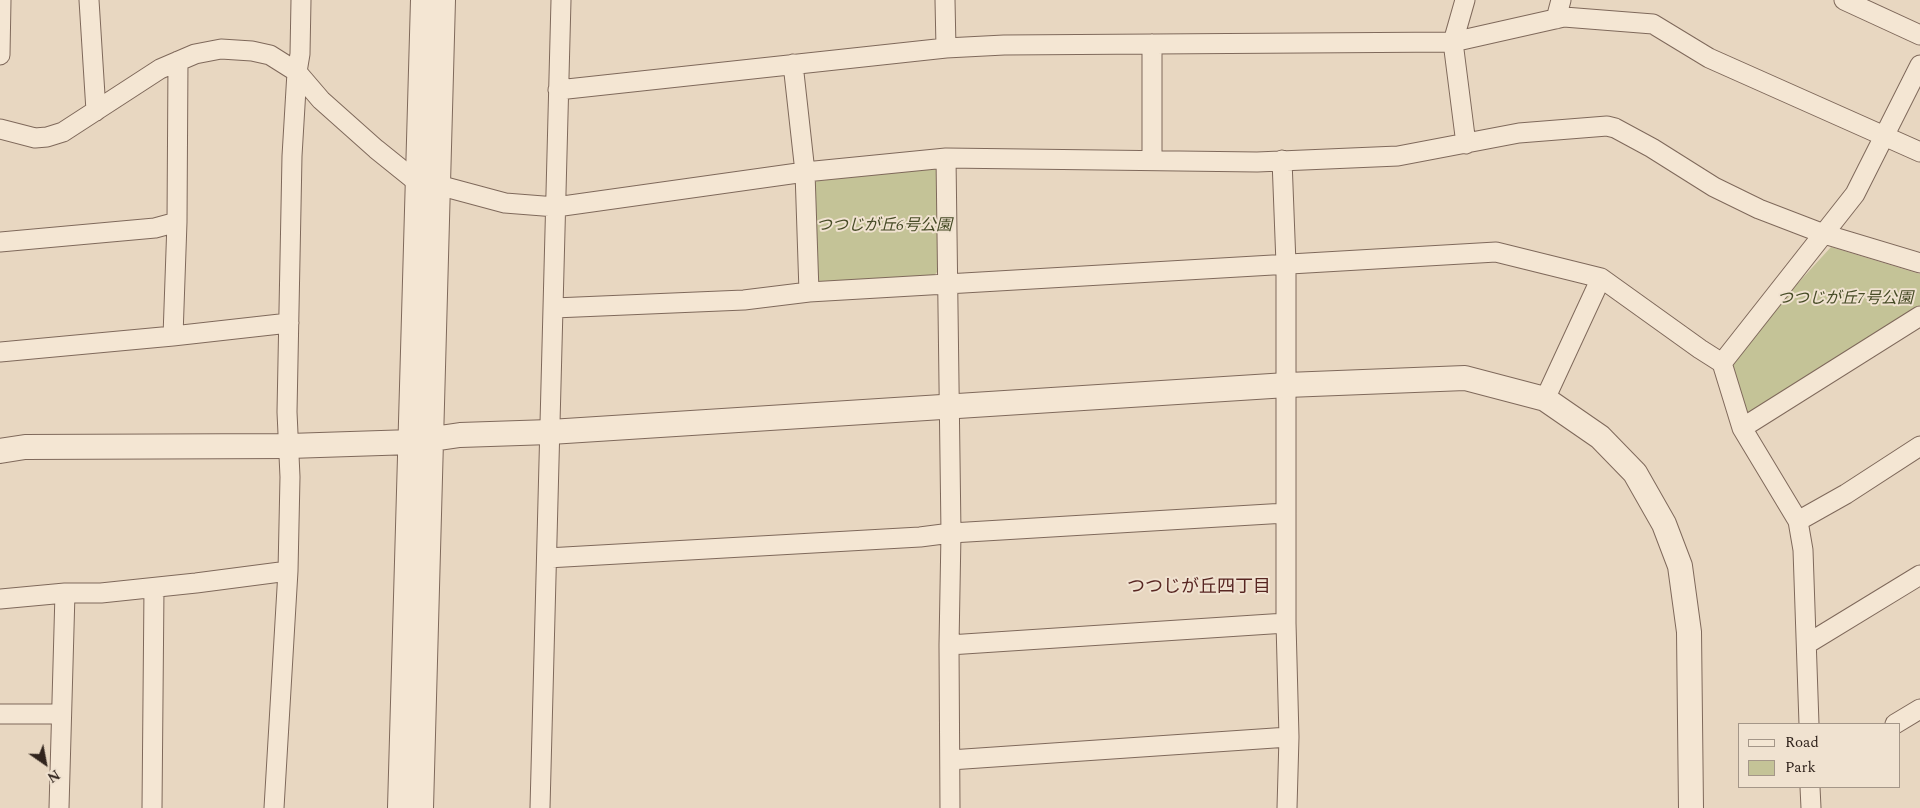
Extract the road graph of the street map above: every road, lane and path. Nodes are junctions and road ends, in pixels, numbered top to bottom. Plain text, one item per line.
1 (1, 0) edge
2 (89, 0) edge
3 (302, 0) edge
4 (423, 0) edge
5 (443, 0) edge
6 (561, 0) edge
7 (945, 0) edge
8 (1465, 0) edge
9 (1561, 0) edge
10 (1844, 0) edge
11 (1556, 19) junction
12 (1920, 35) edge
13 (1453, 42) junction
14 (1152, 44) junction
15 (946, 48) junction
16 (0, 55) edge
17 (178, 61) junction
18 (793, 64) junction
19 (1920, 65) edge
20 (297, 72) junction
21 (558, 90) junction
22 (96, 111) junction
23 (0, 129) edge
24 (1884, 135) junction
25 (1466, 144) junction
26 (1920, 152) edge
27 (946, 158) junction
28 (1152, 160) junction
29 (1282, 160) junction
30 (805, 172) junction
31 (427, 184) junction
32 (556, 207) junction
33 (176, 222) junction
34 (1824, 234) junction
35 (0, 242) edge
36 (1920, 263) edge
37 (1286, 264) junction
38 (1601, 278) junction
39 (947, 284) junction
40 (809, 292) junction
41 (554, 308) junction
42 (1920, 316) edge
43 (289, 323) junction
44 (173, 336) junction
45 (0, 352) edge
46 (1722, 363) junction
47 (1287, 386) junction
48 (1545, 399) junction
49 (949, 408) junction
50 (1742, 428) junction
51 (550, 432) junction
52 (421, 440) junction
53 (289, 446) junction
54 (1920, 446) edge
55 (0, 451) edge
56 (1286, 513) junction
57 (1798, 521) junction
58 (951, 533) junction
59 (547, 558) junction
60 (288, 571) junction
61 (1920, 575) edge
62 (154, 588) junction
63 (65, 593) junction
64 (0, 599) edge
65 (1286, 623) junction
66 (1806, 644) junction
67 (949, 645) junction
68 (1920, 709) edge
69 (0, 714) edge
70 (61, 714) junction
71 (1809, 723) edge
72 (1897, 723) edge
73 (1289, 737) junction
74 (950, 760) junction
75 (1810, 788) edge
76 (58, 808) edge
77 (152, 808) edge
78 (274, 808) edge
79 (400, 808) edge
80 (421, 808) edge
81 (540, 808) edge
82 (950, 808) edge
83 (1287, 808) edge
84 (1691, 808) edge
85 (1811, 808) edge

1 - 16 street
2 - 22 street
3 - 20 street
4 - 31 street
5 - 31 street
6 - 21 street
7 - 15 street
8 - 13 street
9 - 11 street
10 - 12 street
11 - 13 street
11 - 24 street
13 - 14 street
13 - 25 street
14 - 15 street
14 - 28 street
15 - 18 street
17 - 20 street
17 - 22 street
17 - 33 street
18 - 21 street
18 - 30 street
19 - 24 street
20 - 31 street
20 - 43 street
21 - 32 street
22 - 23 street
24 - 26 street
24 - 34 street
25 - 29 street
25 - 34 street
27 - 28 street
27 - 30 street
27 - 39 street
28 - 29 street
29 - 37 street
30 - 32 street
30 - 40 street
31 - 32 street
31 - 52 street
32 - 41 street
33 - 35 street
33 - 44 street
34 - 36 street
34 - 46 street
37 - 38 street
37 - 39 street
37 - 47 street
38 - 46 street
38 - 48 street
39 - 40 street
39 - 49 street
40 - 41 street
41 - 51 street
42 - 50 street
43 - 44 street
43 - 53 street
44 - 45 street
46 - 50 street
47 - 48 street
47 - 49 street
47 - 56 street
48 - 84 street
49 - 51 street
49 - 58 street
50 - 57 street
51 - 52 street
51 - 59 street
52 - 53 street
52 - 79 street
52 - 80 street
53 - 55 street
53 - 60 street
54 - 57 street
56 - 58 street
56 - 65 street
57 - 66 street
58 - 59 street
58 - 67 street
59 - 81 street
60 - 62 street
60 - 78 street
61 - 66 street
62 - 63 street
62 - 77 street
63 - 64 street
63 - 70 street
65 - 67 street
65 - 73 street
66 - 71 street
67 - 74 street
68 - 72 street
69 - 70 street
70 - 76 street
73 - 74 street
73 - 83 street
74 - 82 street
75 - 85 street

